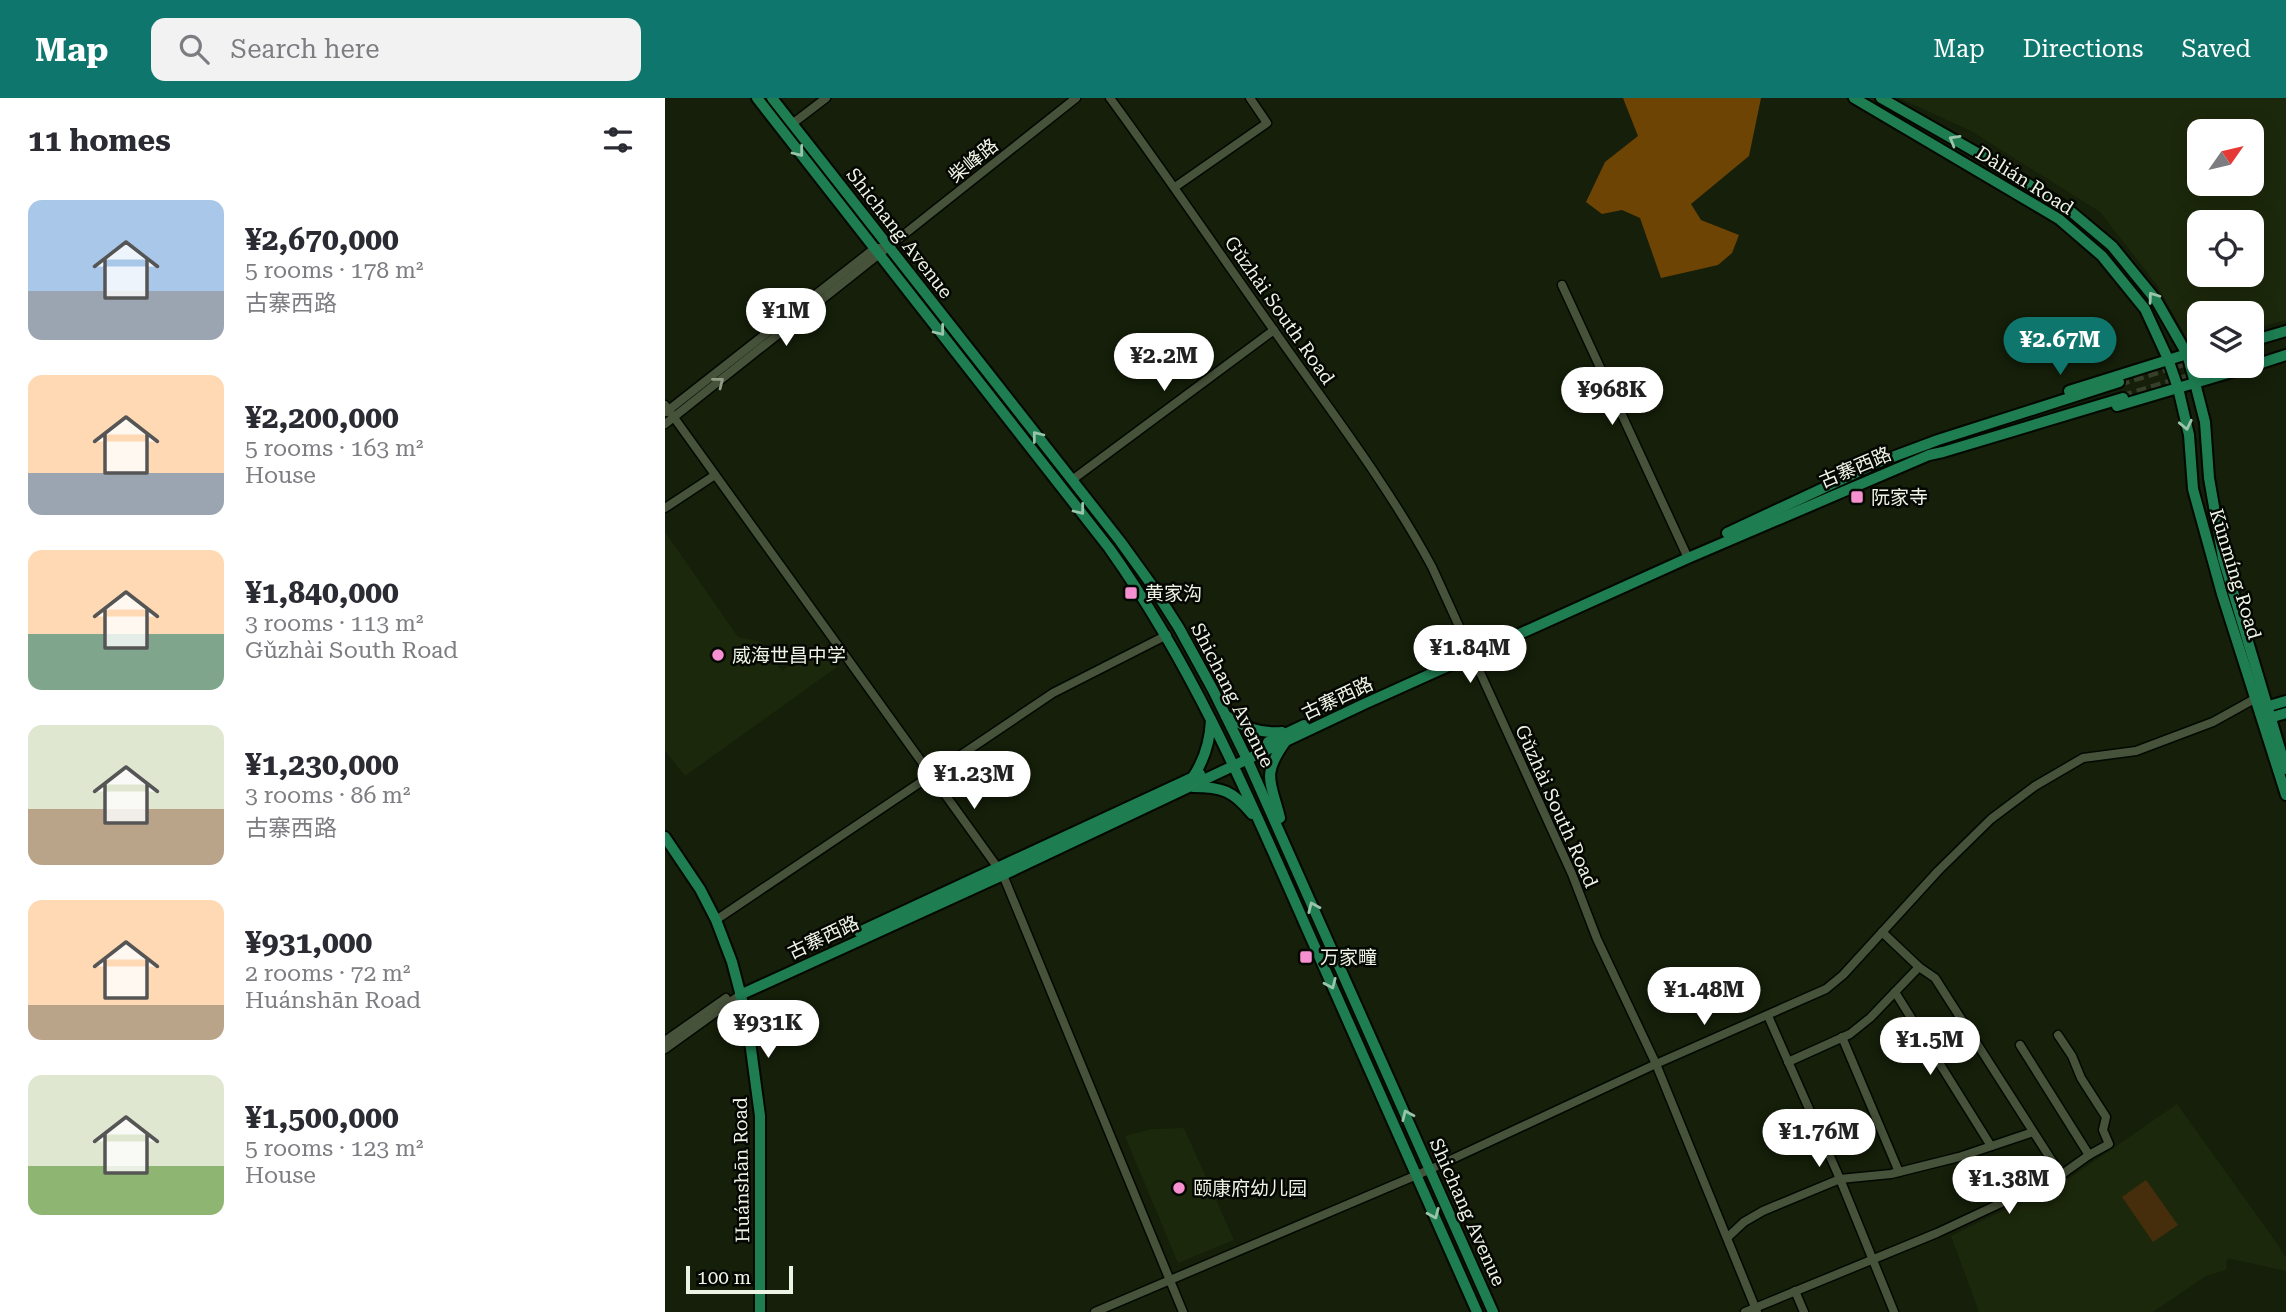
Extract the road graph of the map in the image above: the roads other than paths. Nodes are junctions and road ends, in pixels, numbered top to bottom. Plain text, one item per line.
1 (757, 98) edge
2 (772, 98) edge
3 (826, 98) edge
4 (1076, 98) edge
5 (1110, 98) edge
6 (1250, 98) edge
7 (1854, 98) edge
8 (1881, 98) edge
9 (792, 124) junction
10 (1175, 187) junction
11 (882, 250) junction
12 (1562, 285) dead end
13 (2286, 324) edge
14 (1274, 330) junction
15 (2264, 330) edge
16 (2286, 331) edge
17 (2264, 337) edge
18 (2286, 348) edge
19 (2187, 354) joint
20 (2264, 355) edge
21 (2286, 355) edge
22 (2168, 359) junction
23 (2264, 362) edge
24 (2194, 378) edge
25 (2212, 378) edge
26 (2119, 382) tunnel mouth
27 (2195, 383) junction
28 (2178, 388) junction
29 (2123, 398) tunnel mouth
30 (666, 409) edge
31 (675, 418) junction
32 (665, 424) edge
33 (1938, 440) junction
34 (1943, 452) junction
35 (715, 475) junction
36 (1072, 480) junction
37 (665, 508) edge
38 (1687, 555) junction
39 (1167, 635) junction
40 (1472, 653) junction
41 (2286, 701) edge
42 (2263, 708) junction
43 (2286, 713) edge
44 (1226, 716) junction
45 (1211, 717) junction
46 (1292, 731) junction
47 (1285, 742) junction
48 (1246, 756) junction
49 (1233, 762) junction
50 (2286, 769) edge
51 (930, 775) junction
52 (1191, 782) junction
53 (2286, 795) edge
54 (1261, 824) junction
55 (1281, 835) junction
56 (665, 837) edge
57 (1000, 872) junction
58 (716, 920) junction
59 (1882, 932) junction
60 (1919, 967) junction
61 (740, 992) junction
62 (1895, 992) junction
63 (1767, 1016) junction
64 (2058, 1035) dead end
65 (1842, 1037) junction
66 (665, 1041) edge
67 (2020, 1045) dead end
68 (665, 1049) edge
69 (1788, 1062) junction
70 (1656, 1064) junction
71 (2033, 1132) junction
72 (1991, 1146) junction
73 (2089, 1155) junction
74 (1431, 1169) junction
75 (1899, 1172) junction
76 (2061, 1175) junction
77 (1417, 1176) junction
78 (1840, 1179) junction
79 (1728, 1237) junction
80 (1872, 1259) junction
81 (1169, 1281) junction
82 (1795, 1291) junction
83 (1756, 1310) edge
84 (760, 1312) edge
85 (1095, 1312) edge
86 (1183, 1312) edge
87 (1477, 1312) edge
88 (1493, 1312) edge
89 (1745, 1312) edge
90 (1804, 1312) edge
91 (1894, 1312) edge

1 -> 11 main road, Shichang Avenue
2 - 9 main road, Shichang Avenue
3 - 9 street
4 - 11 street, 柴峰路
5 - 10 street, Gǔzhài South Road
6 - 10 street
7 - 22 main road, Dàlián Road
19 -> 8 main road, Dàlián Road
9 - 11 main road, Shichang Avenue
10 - 14 street, Gǔzhài South Road
11 - 30 street, 柴峰路
31 -> 11 street, 柴峰路
36 -> 11 main road, Shichang Avenue
11 -> 39 main road, Shichang Avenue
12 - 38 street
13 - 15 main road
14 - 36 street
14 - 40 street, Gǔzhài South Road
16 - 17 main road
18 - 20 main road
19 - 22 main road
21 - 23 main road
22 - 28 main road, Kūnmíng Road
22 - 33 main road
24 - 27 main road, Kūnmíng Road
25 - 27 main road
26 - 33 main road, 古寨西路
27 - 28 main road
27 - 42 main road, Kūnmíng Road
28 - 34 main road
28 -> 42 main road, Kūnmíng Road
29 - 34 main road, 古寨西路
30 - 31 street
31 - 32 street, 柴峰路
31 - 35 street
33 - 38 main road, 古寨西路
34 - 38 main road, 古寨西路
35 - 37 street
35 - 51 street
36 - 44 main road, Shichang Avenue
38 - 40 main road, 古寨西路
39 - 45 main road, Shichang Avenue
39 - 51 street
40 - 46 main road, 古寨西路
40 - 47 main road, 古寨西路
40 - 70 street, Gǔzhài South Road
41 - 42 main road
42 - 43 main road
42 - 50 main road, Kūnmíng Road
42 - 53 main road, Kūnmíng Road
42 - 59 street
44 - 46 main road
44 - 48 main road, Shichang Avenue
45 - 49 main road, Shichang Avenue
45 - 52 main road
46 - 48 main road, 古寨西路
47 - 48 main road, 古寨西路
47 - 55 main road
48 - 49 main road, 古寨西路
48 - 55 main road, Shichang Avenue
49 - 52 main road, 古寨西路
49 - 54 main road, Shichang Avenue
51 - 57 street
51 - 58 street
52 - 54 main road
52 - 57 main road, 古寨西路
54 -> 77 main road, Shichang Avenue
74 -> 55 main road, Shichang Avenue
56 - 58 main road, Huánshān Road
57 - 61 main road, 古寨西路
57 - 81 street
58 - 61 main road, Huánshān Road
59 - 60 street
59 - 63 street
60 - 62 street
60 - 71 street
61 - 66 street, 古寨西路
61 - 68 street, 古寨西路
61 - 84 main road, Huánshān Road
62 - 65 street
62 - 72 street
63 - 69 street
63 - 70 street
64 - 73 street
65 - 69 street
65 - 75 street
67 - 73 street
69 - 78 street
70 - 74 street
70 - 79 street, Gǔzhài South Road
71 - 72 street
71 - 76 street
72 - 75 street
73 - 76 street
74 - 77 street
74 - 88 main road, Shichang Avenue
75 - 78 street
76 - 80 street
77 - 81 street
77 -> 87 main road, Shichang Avenue
78 - 79 street
78 - 80 street
79 - 83 street, Gǔzhài South Road
80 - 82 street
80 - 91 street
81 - 85 street
81 - 86 street
82 - 83 street
82 - 90 street
83 - 89 street

